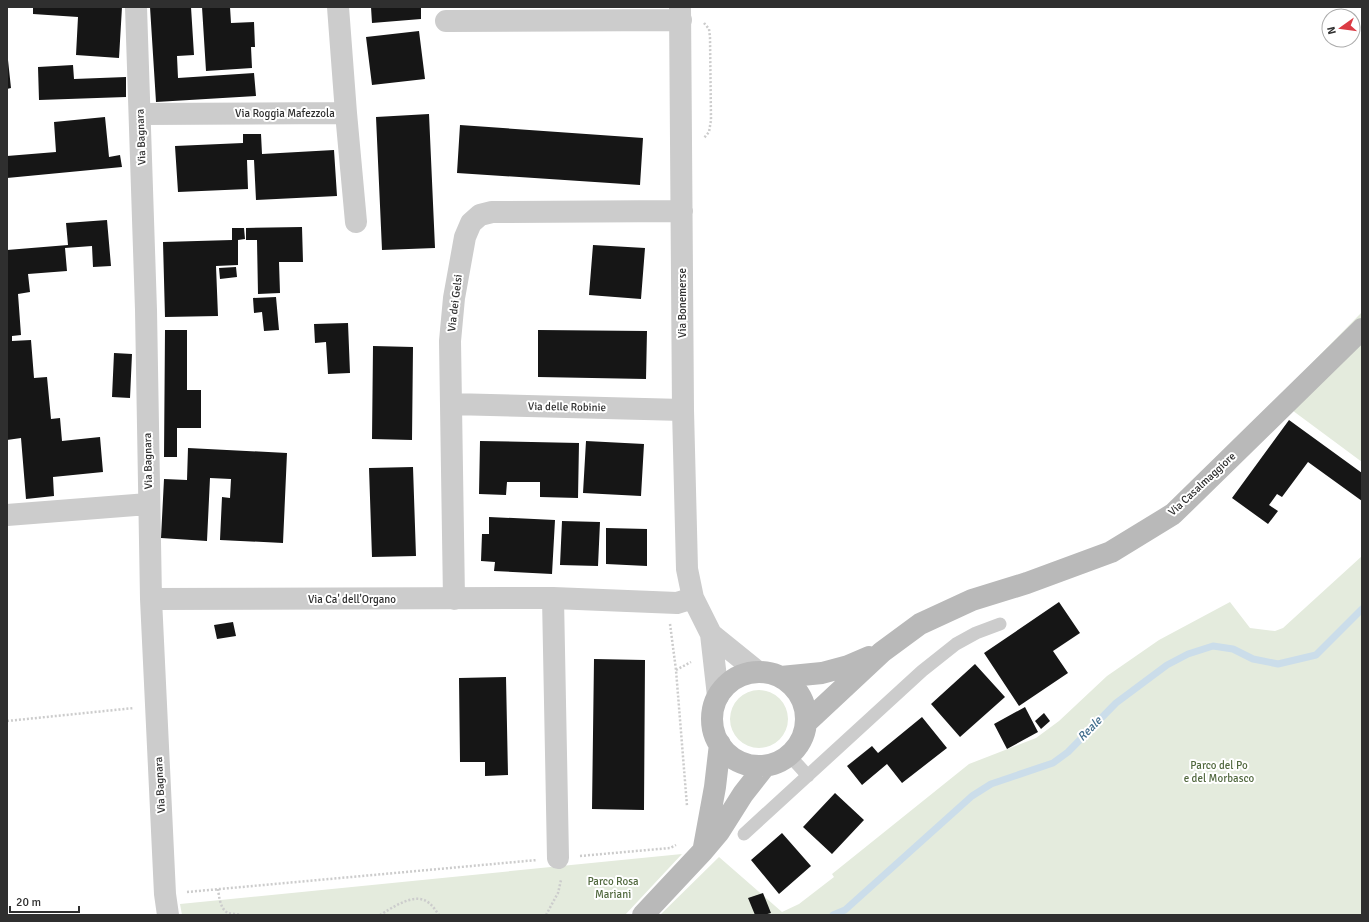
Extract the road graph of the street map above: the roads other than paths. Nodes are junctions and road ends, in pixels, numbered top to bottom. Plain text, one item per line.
1 (136, 7) edge
2 (338, 7) edge
3 (560, 14) edge
4 (681, 14) edge
5 (446, 20) dead end
6 (346, 113) junction
7 (140, 114) junction
8 (682, 210) junction
9 (356, 222) dead end
10 (1362, 329) edge
11 (451, 404) junction
12 (683, 410) junction
13 (148, 504) junction
14 (7, 515) edge
15 (553, 598) junction
16 (693, 598) junction
17 (151, 599) junction
18 (454, 599) junction
19 (1000, 624) dead end
20 (711, 634) junction
21 (882, 652) junction
22 (758, 672) junction
23 (781, 677) junction
24 (718, 696) junction
25 (806, 722) junction
26 (720, 744) junction
27 (789, 755) junction
28 (765, 766) junction
29 (808, 776) junction
30 (744, 834) dead end
31 (703, 851) junction
32 (560, 868) road end
33 (168, 915) edge
34 (642, 915) edge

1 - 7 street, Via Bagnara
2 - 6 street, Via Roggia Mafezzola
3 - 4 street
3 - 5 street
4 - 8 street, Via Bonemerse
6 - 7 street, Via Roggia Mafezzola
6 - 9 street
7 - 13 street, Via Bagnara
8 - 11 street, Via dei Gelsi
8 - 12 street, Via Bonemerse
10 - 21 main road, Via Casalmaggiore
11 - 12 street, Via delle Robinie
11 - 18 street, Via dei Gelsi
12 - 16 street, Via Bonemerse
13 - 14 street
13 - 17 street, Via Bagnara
15 - 16 street, Via Ca' dell'Organo
15 - 18 street, Via Ca' dell'Organo
15 - 32 street
16 - 20 street
17 - 18 street, Via Ca' dell'Organo
17 - 33 street, Via Bagnara
19 - 29 lane
20 - 22 street
20 - 24 street
21 - 23 main road
21 - 25 main road
22 - 23 main road
22 - 24 main road
23 - 25 main road
24 - 26 main road
25 - 27 main road
26 - 28 main road
26 - 31 main road
27 - 28 main road
27 - 29 lane
28 - 31 main road
29 - 30 lane
31 - 34 main road

